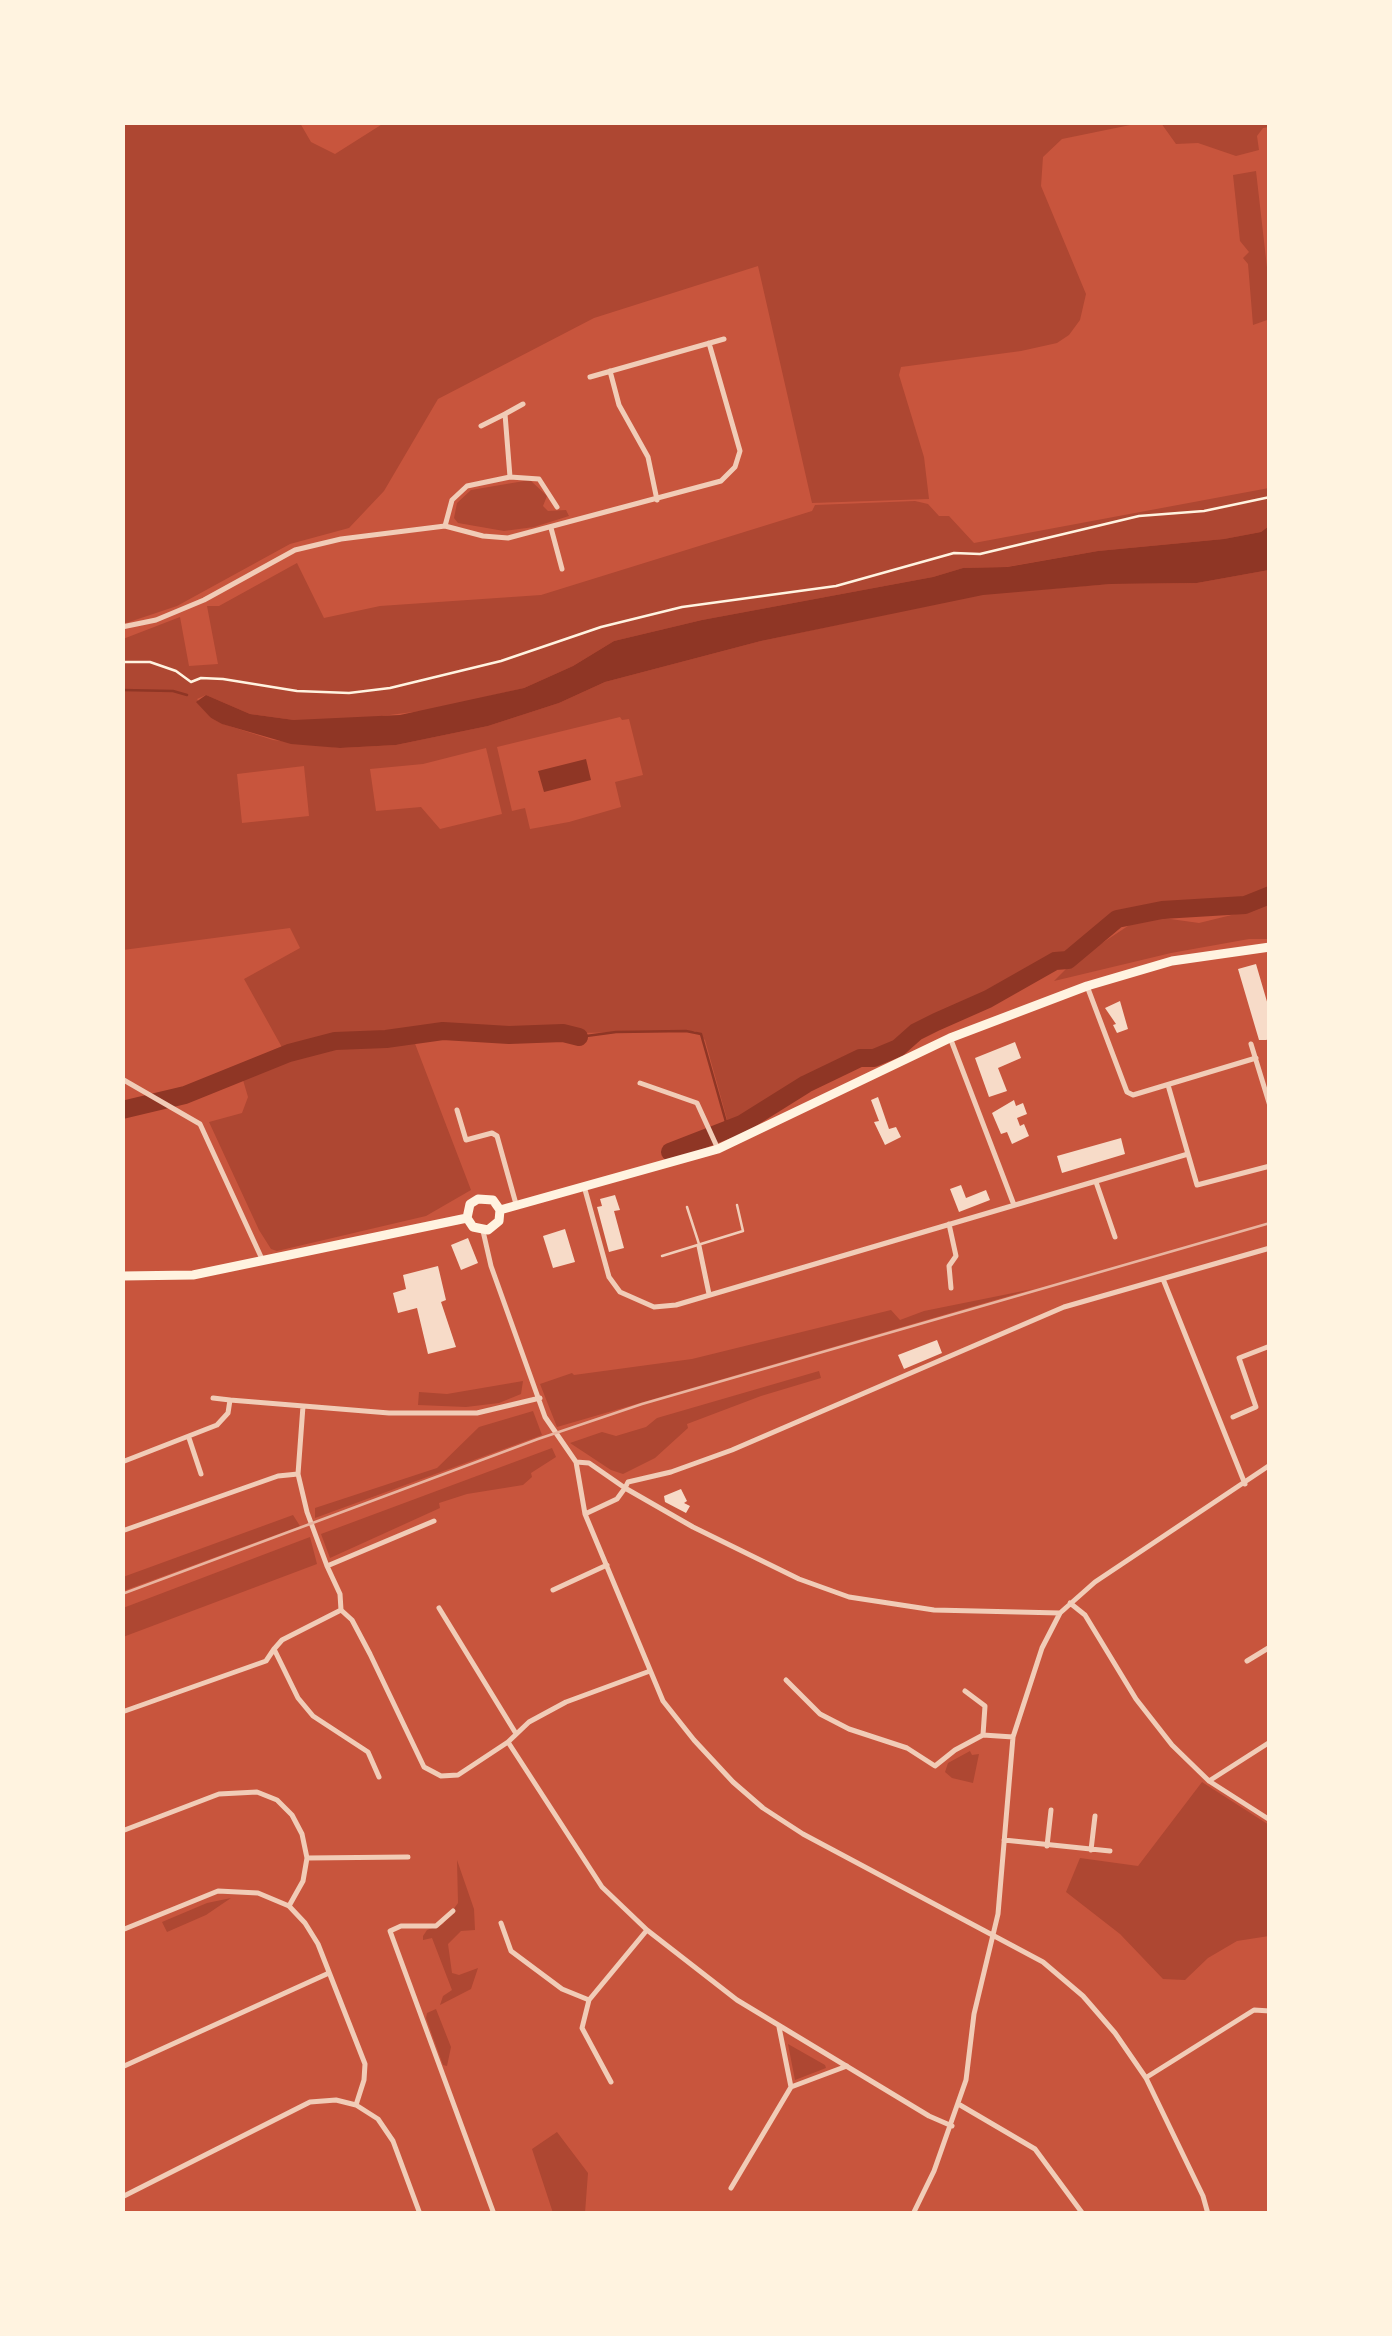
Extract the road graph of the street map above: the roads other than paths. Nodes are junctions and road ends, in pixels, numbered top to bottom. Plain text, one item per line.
1 (724, 339) dead end
2 (709, 343) junction
3 (610, 371) junction
4 (590, 376) dead end
5 (523, 404) dead end
6 (506, 414) junction
7 (481, 426) dead end
8 (510, 477) junction
9 (658, 500) junction
10 (557, 506) dead end
11 (445, 526) junction
12 (552, 528) junction
13 (562, 569) dead end
14 (122, 627) edge
15 (1270, 947) edge
16 (1088, 986) junction
17 (950, 1038) junction
18 (1251, 1044) dead end
19 (1256, 1058) junction
20 (122, 1079) edge
21 (640, 1083) dead end
22 (1168, 1085) junction
23 (1270, 1106) edge
24 (457, 1110) dead end
25 (718, 1149) junction
26 (1188, 1154) junction
27 (1270, 1166) edge
28 (1096, 1182) junction
29 (584, 1186) junction
30 (516, 1204) junction
31 (737, 1205) dead end
32 (1014, 1205) junction
33 (687, 1207) dead end
34 (500, 1210) junction
35 (467, 1218) junction
36 (949, 1224) junction
37 (484, 1231) junction
38 (1115, 1236) dead end
39 (699, 1246) junction
40 (1270, 1248) edge
41 (662, 1256) dead end
42 (263, 1262) junction
43 (122, 1276) edge
44 (1163, 1279) junction
45 (951, 1288) dead end
46 (709, 1294) junction
47 (1270, 1346) edge
48 (213, 1398) dead end
49 (540, 1398) junction
50 (230, 1400) junction
51 (303, 1406) junction
52 (1234, 1416) dead end
53 (188, 1438) junction
54 (122, 1462) edge
55 (576, 1462) junction
56 (1270, 1466) edge
57 (201, 1474) dead end
58 (298, 1474) junction
59 (1245, 1484) junction
60 (625, 1488) junction
61 (585, 1514) junction
62 (434, 1521) dead end
63 (122, 1531) edge
64 (606, 1565) junction
65 (326, 1566) junction
66 (553, 1590) dead end
67 (1070, 1603) junction
68 (439, 1608) dead end
69 (341, 1610) junction
70 (1060, 1613) junction
71 (1270, 1643) edge
72 (274, 1650) junction
73 (1247, 1661) dead end
74 (650, 1671) junction
75 (786, 1680) dead end
76 (966, 1691) dead end
77 (122, 1712) edge
78 (515, 1732) junction
79 (982, 1734) junction
80 (1014, 1737) junction
81 (508, 1742) junction
82 (1270, 1742) edge
83 (380, 1776) dead end
84 (1210, 1781) junction
85 (1050, 1810) dead end
86 (1095, 1816) dead end
87 (1270, 1820) edge
88 (122, 1831) edge
89 (1004, 1840) junction
90 (1047, 1846) junction
91 (1091, 1850) junction
92 (1110, 1852) dead end
93 (408, 1857) dead end
94 (307, 1858) junction
95 (289, 1906) junction
96 (453, 1912) dead end
97 (501, 1923) dead end
98 (122, 1930) edge
99 (647, 1930) junction
100 (994, 1935) junction
101 (328, 1973) junction
102 (589, 2000) junction
103 (1270, 2012) edge
104 (779, 2027) junction
105 (847, 2066) junction
106 (122, 2067) edge
107 (1146, 2078) junction
108 (611, 2082) dead end
109 (791, 2087) junction
110 (960, 2104) junction
111 (356, 2105) junction
112 (952, 2126) junction
113 (731, 2188) dead end
114 (122, 2197) edge
115 (420, 2214) edge
116 (494, 2214) edge
117 (913, 2214) edge
118 (1083, 2214) edge
119 (1208, 2214) edge

1 - 2 street
2 - 3 street
2 - 9 street
3 - 4 street
3 - 9 street
5 - 6 street
6 - 7 street
6 - 8 street
8 - 10 street
8 - 11 street
9 - 12 street
11 - 12 street
11 - 14 street
12 - 13 street
15 - 16 main road
16 - 17 main road
16 - 22 street
17 - 25 main road
17 - 32 street
18 - 19 street
19 - 22 street
19 - 23 street
20 - 42 street
21 - 25 street
22 - 26 street
24 - 30 street
25 - 29 main road
26 - 27 street
26 - 28 street
28 - 32 street
28 - 38 street
29 - 30 main road
29 - 46 street
30 - 34 main road
31 - 39 lane
32 - 36 street
33 - 39 lane
34 - 35 main road
34 - 37 main road
35 - 37 main road
35 - 42 main road
36 - 45 street
36 - 46 street
37 - 49 street
39 - 41 lane
39 - 46 street
40 - 44 street
42 - 43 main road
44 - 59 street
44 - 60 street
47 - 52 street
48 - 50 street
49 - 51 street
49 - 55 street
50 - 51 street
50 - 53 street
51 - 58 street
53 - 54 street
53 - 57 street
55 - 60 street
55 - 61 street
56 - 59 street
58 - 63 street
58 - 65 street
59 - 67 street
60 - 61 street
60 - 70 street
61 - 64 street
62 - 65 street
64 - 66 street
64 - 74 street
65 - 69 street
67 - 70 street
67 - 84 street
68 - 78 street
69 - 72 street
69 - 81 street
70 - 80 street
71 - 73 street
72 - 77 street
72 - 83 street
74 - 78 street
74 - 100 street
75 - 79 street
76 - 79 street
78 - 81 street
79 - 80 street
80 - 89 street
81 - 99 street
82 - 84 street
84 - 87 street
85 - 90 street
86 - 91 street
88 - 94 street
89 - 90 street
89 - 100 street
90 - 91 street
91 - 92 street
93 - 94 street
94 - 95 street
95 - 98 street
95 - 101 street
96 - 116 street
97 - 102 street
99 - 102 street
99 - 104 street
100 - 107 street
100 - 110 street
101 - 106 street
101 - 111 street
102 - 108 street
103 - 107 street
104 - 105 street
104 - 109 street
105 - 109 street
105 - 112 street
107 - 119 street
109 - 113 street
110 - 112 street
110 - 118 street
111 - 114 street
111 - 115 street
112 - 117 street

